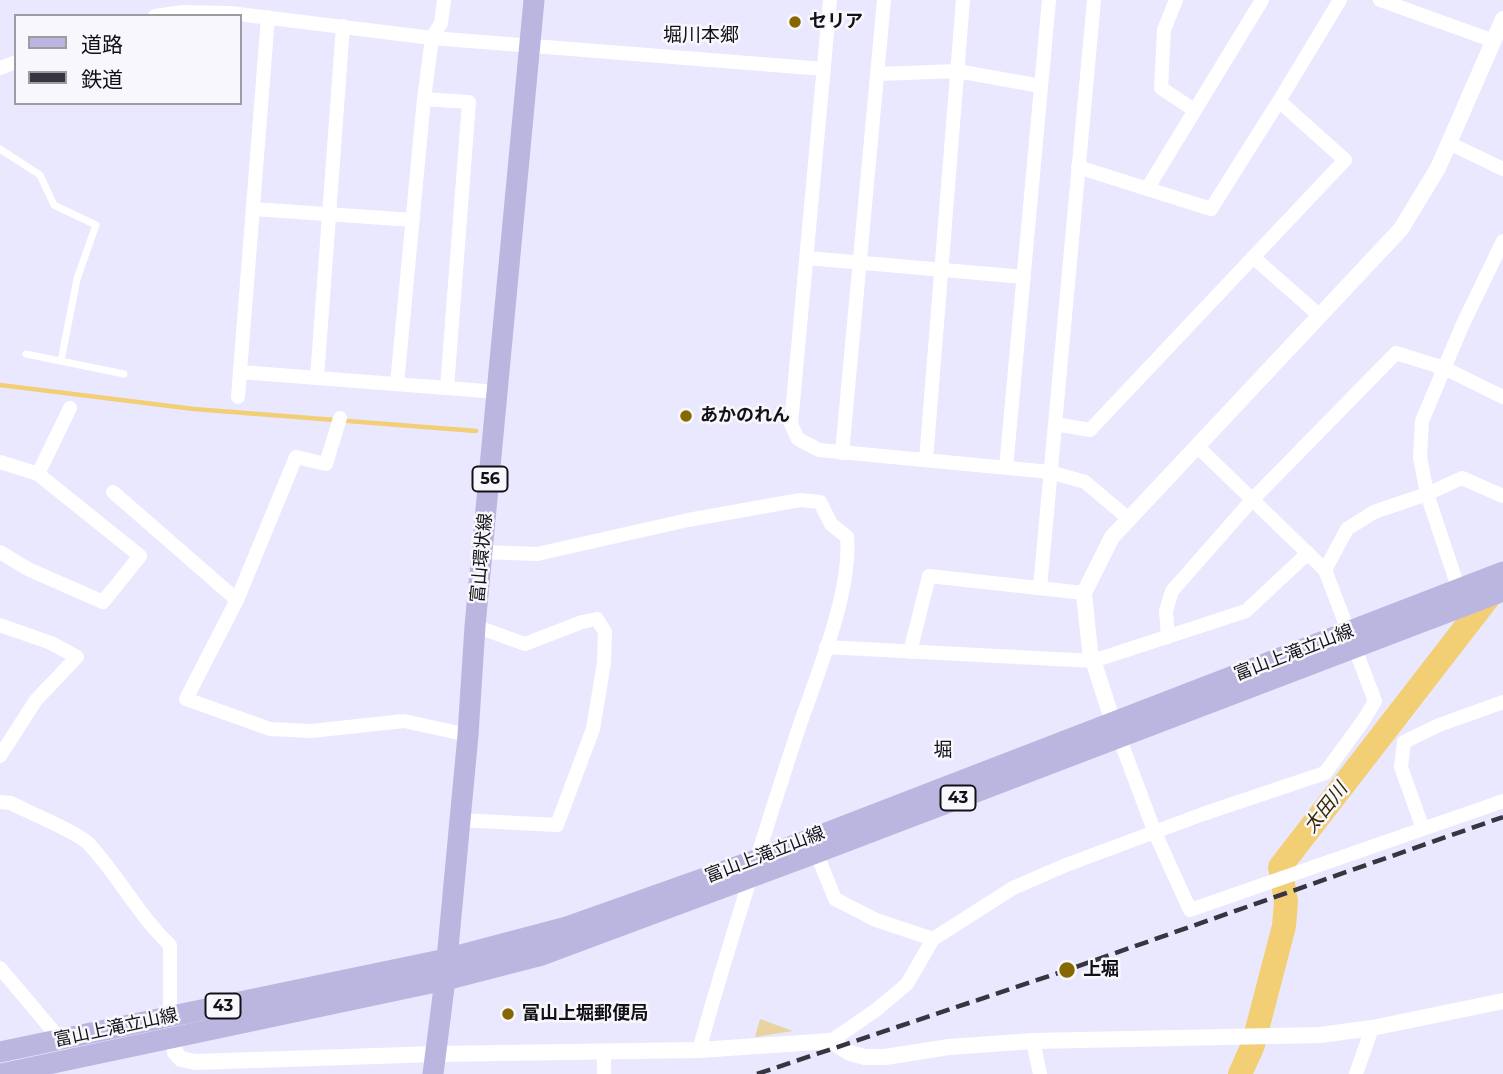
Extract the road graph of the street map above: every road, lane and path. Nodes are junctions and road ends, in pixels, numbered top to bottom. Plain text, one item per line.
1 (444, 0) edge
2 (534, 0) edge
3 (830, 0) edge
4 (884, 0) edge
5 (963, 0) edge
6 (1049, 0) edge
7 (1094, 0) edge
8 (1176, 0) edge
9 (1262, 0) edge
10 (1340, 0) edge
11 (1380, 0) edge
12 (232, 6) edge
13 (169, 14) edge
14 (268, 17) junction
15 (1503, 19) edge
16 (344, 26) junction
17 (432, 38) junction
18 (1494, 41) junction
19 (530, 44) junction
20 (824, 69) junction
21 (957, 71) junction
22 (877, 74) junction
23 (1041, 86) junction
24 (424, 99) junction
25 (1279, 101) junction
26 (1194, 110) junction
27 (1449, 144) junction
28 (0, 149) edge
29 (1078, 167) junction
30 (1503, 169) edge
31 (1147, 188) junction
32 (253, 209) junction
33 (330, 214) junction
34 (413, 220) junction
35 (1503, 240) edge
36 (1253, 257) junction
37 (807, 258) junction
38 (860, 262) junction
39 (942, 269) junction
40 (1024, 277) junction
41 (1320, 316) junction
42 (26, 354) dead end
43 (61, 361) junction
44 (1444, 368) junction
45 (240, 372) junction
46 (124, 374) dead end
47 (317, 378) junction
48 (397, 384) junction
49 (447, 388) junction
50 (498, 392) junction
51 (237, 397) dead end
52 (1503, 397) edge
53 (70, 408) dead end
54 (340, 418) dead end
55 (1055, 424) junction
56 (1197, 446) junction
57 (842, 453) junction
58 (926, 460) junction
59 (1, 465) edge
60 (1006, 468) junction
61 (1050, 472) junction
62 (38, 474) junction
63 (113, 492) dead end
64 (1427, 494) junction
65 (1503, 496) edge
66 (1252, 500) junction
67 (1129, 519) junction
68 (0, 552) edge
69 (483, 552) junction
70 (1308, 553) junction
71 (1325, 570) junction
72 (1499, 580) edge
73 (1040, 589) junction
74 (1084, 593) junction
75 (1463, 596) junction
76 (237, 600) junction
77 (0, 625) edge
78 (475, 626) junction
79 (1168, 636) junction
80 (1352, 639) junction
81 (826, 647) junction
82 (910, 652) junction
83 (1093, 661) junction
84 (1503, 702) edge
85 (1116, 729) junction
86 (468, 735) junction
87 (0, 756) edge
88 (1503, 801) edge
89 (0, 802) edge
90 (459, 820) junction
91 (1423, 829) junction
92 (1156, 833) junction
93 (813, 845) junction
94 (753, 868) junction
95 (933, 939) junction
96 (0, 968) edge
97 (445, 969) junction
98 (1503, 1001) edge
99 (171, 1027) junction
100 (1372, 1028) junction
101 (61, 1039) junction
102 (831, 1041) junction
103 (1033, 1041) junction
104 (699, 1050) junction
105 (0, 1052) edge
106 (604, 1052) junction
107 (74, 1059) junction
108 (435, 1064) edge
109 (207, 1068) edge
110 (1, 1074) edge
111 (604, 1074) edge
112 (1040, 1074) edge
113 (1356, 1074) edge

1 - 17 street
2 - 19 main road, 富山環状線 / 56
3 - 20 street
4 - 22 street
5 - 21 street
6 - 23 street
7 - 29 street
8 - 26 street
9 - 26 street
10 - 25 street
11 - 18 street
12 - 13 street
12 - 14 street
14 - 16 street
14 - 32 street
15 - 18 street
16 - 17 street
16 - 33 street
17 - 19 street
17 - 24 street
18 - 27 street
19 - 20 street
19 - 50 main road, 富山環状線 / 56
20 - 37 street
21 - 22 street
21 - 23 street
21 - 39 street
22 - 38 street
23 - 40 street
24 - 34 street
24 - 49 street
25 - 31 street
25 - 36 street
26 - 31 street
27 - 30 street
27 - 41 street
28 - 43 lane
29 - 31 street
29 - 55 street
32 - 33 street
32 - 45 street
33 - 34 street
33 - 47 street
34 - 48 street
35 - 44 street
36 - 41 street
36 - 55 street
37 - 38 street
37 - 57 street
38 - 39 street
38 - 57 street
39 - 40 street
39 - 58 street
40 - 60 street
41 - 56 street
42 - 43 lane
43 - 46 lane
44 - 52 street
44 - 64 street
44 - 66 street
45 - 47 street
45 - 51 street
47 - 48 street
48 - 49 street
49 - 50 street
50 - 69 main road, 富山環状線 / 56
53 - 62 street
54 - 76 street
55 - 61 street
56 - 66 street
56 - 67 street
57 - 58 street
58 - 60 street
59 - 62 street
60 - 61 street
61 - 67 street
61 - 73 street
62 - 68 street
63 - 76 street
64 - 65 street
64 - 71 street
64 - 75 street
66 - 70 street
66 - 79 street
67 - 74 street
69 - 78 main road, 富山環状線 / 56
69 - 81 street
70 - 71 street
70 - 79 street
71 - 80 street
72 - 75 main road, 富山上滝立山線 / 43
73 - 74 street
73 - 82 street
74 - 83 street
75 - 80 main road, 富山上滝立山線 / 43
76 - 86 street
77 - 87 street
78 - 86 main road, 富山環状線 / 56
78 - 90 street
79 - 83 street
80 - 85 main road, 富山上滝立山線 / 43
80 - 92 street
81 - 82 street
81 - 94 street
82 - 83 street
83 - 85 street
84 - 91 street
85 - 92 street
85 - 93 main road, 富山上滝立山線 / 43
86 - 90 main road, 富山環状線 / 56
88 - 91 street
89 - 99 street
90 - 97 main road, 富山環状線 / 56
91 - 92 street
92 - 95 street
93 - 94 main road, 富山上滝立山線 / 43
93 - 95 street
94 - 97 main road, 富山上滝立山線 / 43
94 - 104 street
95 - 102 street
96 - 101 street
97 - 99 main road, 富山上滝立山線 / 43
97 - 108 main road, 富山環状線 / 56
98 - 100 street
99 - 101 main road, 富山上滝立山線 / 43
99 - 107 main road, 富山上滝立山線 / 43
99 - 109 street
100 - 103 street
100 - 113 street
101 - 105 main road, 富山上滝立山線 / 43
101 - 107 street
102 - 103 street
102 - 104 street
103 - 112 street
104 - 106 street
106 - 108 street
106 - 111 street
107 - 110 main road, 富山上滝立山線 / 43
108 - 109 street

